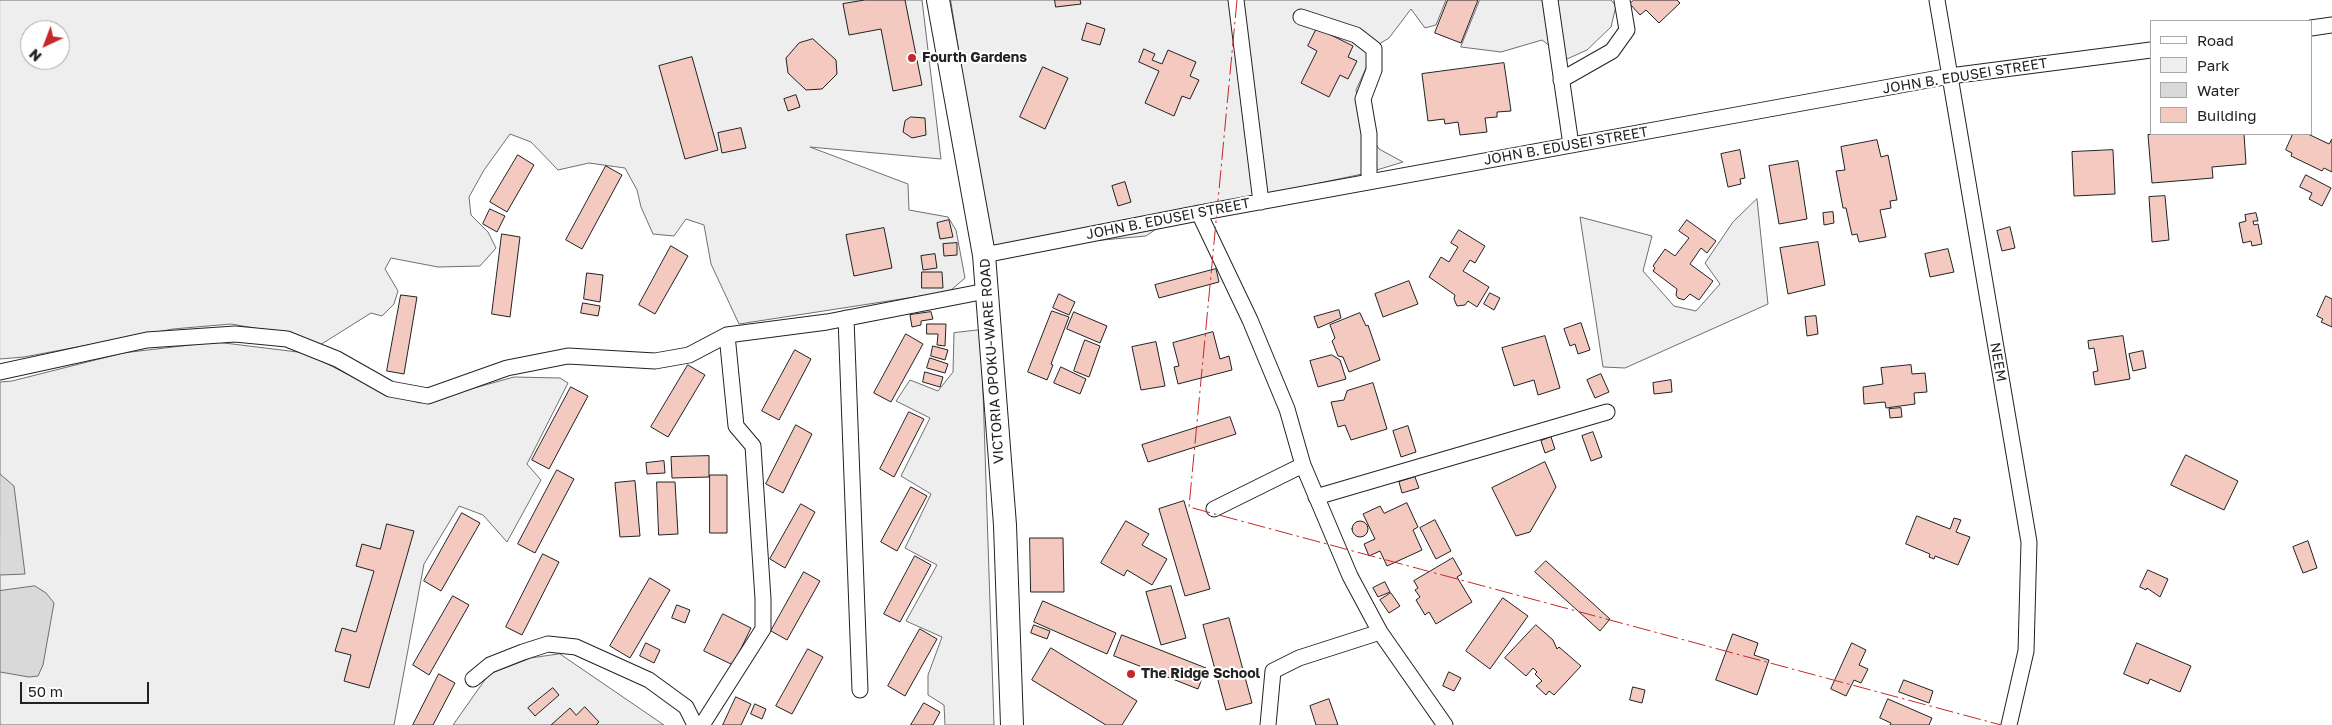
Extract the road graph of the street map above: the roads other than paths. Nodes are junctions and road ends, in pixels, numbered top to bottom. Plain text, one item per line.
1 (938, 0) edge
2 (1236, 0) edge
3 (1550, 0) edge
4 (1622, 0) edge
5 (1937, 0) edge
6 (1301, 17) dead end
7 (2332, 24) edge
8 (2312, 28) edge
9 (2150, 50) edge
10 (1950, 76) junction
11 (1562, 80) junction
12 (1571, 145) junction
13 (1369, 182) junction
14 (1261, 202) junction
15 (1199, 213) junction
16 (984, 255) junction
17 (986, 291) junction
18 (846, 318) junction
19 (727, 335) junction
20 (0, 372) edge
21 (1607, 412) dead end
22 (1303, 465) junction
23 (1316, 497) junction
24 (1214, 509) dead end
25 (1380, 632) junction
26 (473, 679) dead end
27 (860, 690) dead end
28 (695, 725) edge
29 (702, 725) edge
30 (1012, 725) edge
31 (1268, 725) edge
32 (1445, 725) edge
33 (2009, 725) edge

1 - 16 main road, VICTORIA OPOKU-WARE ROAD
2 - 14 street
3 - 11 street
4 - 11 street
5 - 10 street, NEEM
6 - 13 street
7 - 8 street
9 - 10 street, JOHN B. EDUSEI STREET
10 - 12 street, JOHN B. EDUSEI STREET
10 - 33 street, NEEM
11 - 12 street
12 - 13 street, JOHN B. EDUSEI STREET
13 - 14 street, JOHN B. EDUSEI STREET
14 - 15 street, JOHN B. EDUSEI STREET
15 - 16 street, JOHN B. EDUSEI STREET
15 - 22 street
16 - 17 main road, VICTORIA OPOKU-WARE ROAD
17 - 18 street
17 - 30 main road, VICTORIA OPOKU-WARE ROAD
18 - 19 street
18 - 27 street
19 - 20 street
19 - 29 street
21 - 23 street
22 - 23 street
22 - 24 street
23 - 25 street
25 - 31 street
25 - 32 street
26 - 28 street

